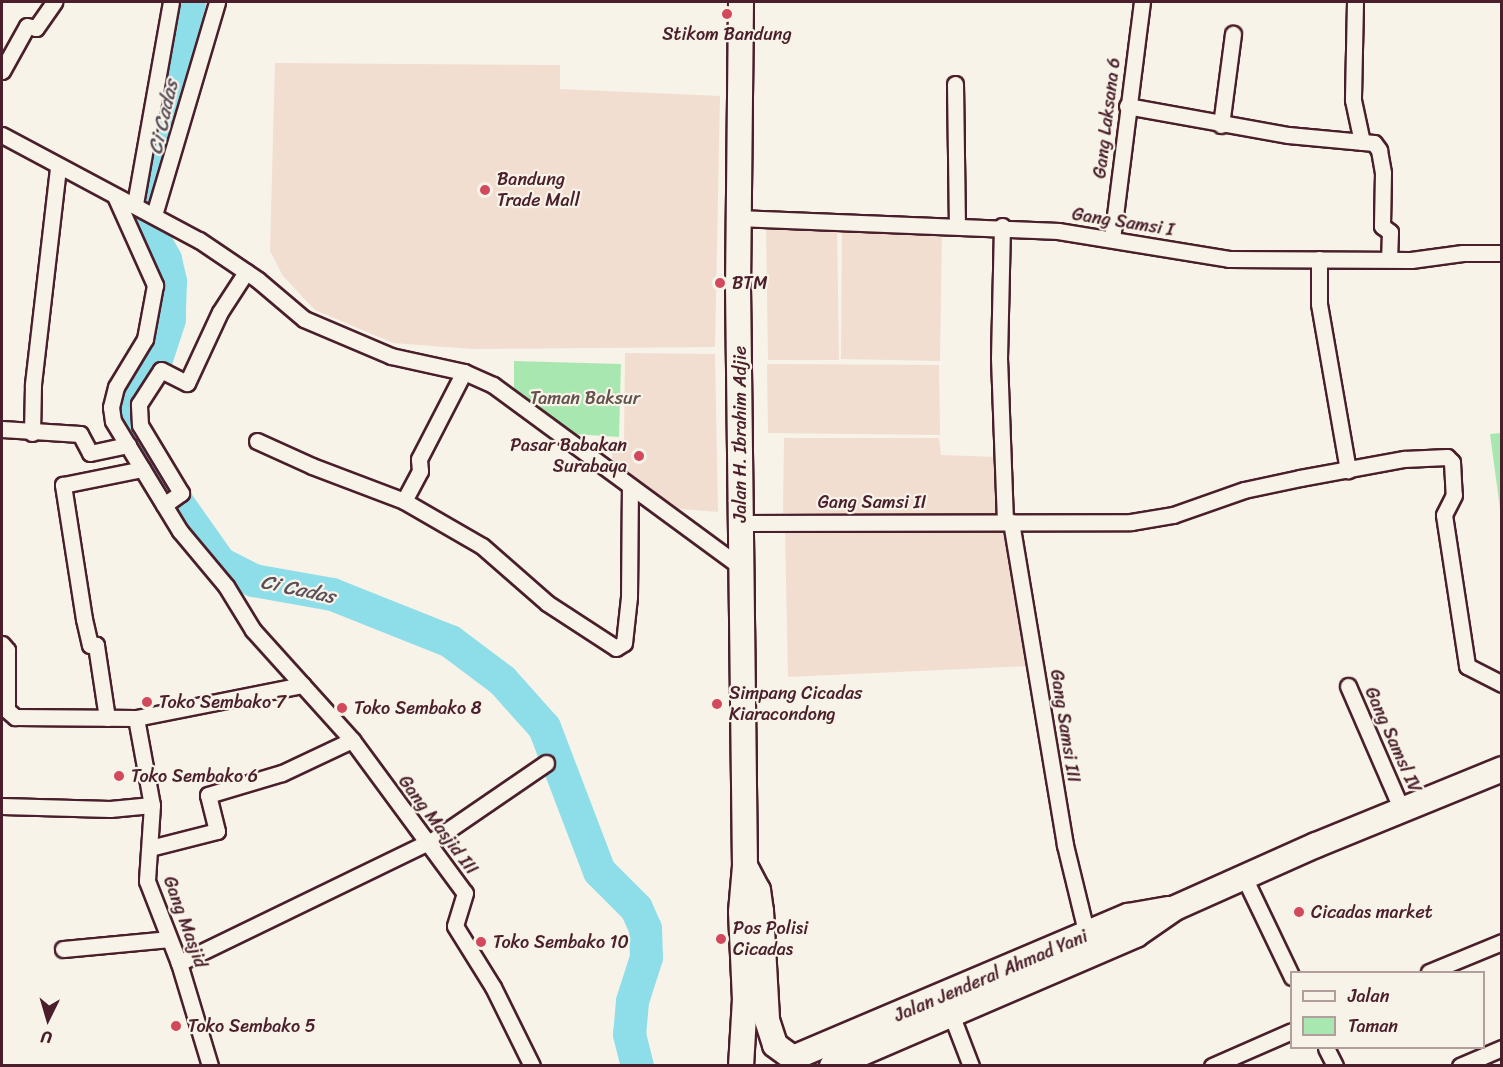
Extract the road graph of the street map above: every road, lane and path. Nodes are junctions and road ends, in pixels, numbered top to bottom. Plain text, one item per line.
1 (54, 2) edge
2 (171, 2) edge
3 (217, 2) edge
4 (741, 2) edge
5 (1142, 2) edge
6 (1355, 2) edge
7 (1233, 34) dead end
8 (2, 71) edge
9 (955, 84) dead end
10 (1128, 106) junction
11 (1221, 125) junction
12 (2, 135) edge
13 (1362, 142) junction
14 (58, 167) junction
15 (115, 196) dead end
16 (145, 210) junction
17 (738, 218) junction
18 (957, 225) junction
19 (1002, 226) junction
20 (1112, 239) junction
21 (1502, 253) edge
22 (1319, 259) junction
23 (1389, 260) junction
24 (246, 272) junction
25 (464, 372) junction
26 (2, 430) edge
27 (32, 433) junction
28 (258, 441) dead end
29 (128, 445) junction
30 (142, 469) junction
31 (1348, 470) junction
32 (630, 486) junction
33 (404, 501) junction
34 (170, 502) junction
35 (740, 523) junction
36 (1011, 528) junction
37 (741, 567) junction
38 (2, 644) edge
39 (1502, 684) edge
40 (303, 685) junction
41 (1348, 686) dead end
42 (107, 718) junction
43 (136, 718) junction
44 (352, 740) junction
45 (546, 763) dead end
46 (1502, 769) edge
47 (152, 805) junction
48 (2, 806) edge
49 (1402, 810) junction
50 (428, 841) junction
51 (150, 848) junction
52 (745, 866) junction
53 (1244, 877) junction
54 (1175, 908) junction
55 (1087, 935) junction
56 (168, 939) junction
57 (1502, 942) edge
58 (63, 949) dead end
59 (179, 963) junction
60 (1431, 971) edge
61 (1290, 973) edge
62 (951, 1014) junction
63 (1290, 1032) edge
64 (1502, 1048) edge
65 (1327, 1049) edge
66 (810, 1054) joint
67 (210, 1065) edge
68 (532, 1065) edge
69 (741, 1065) edge
70 (832, 1065) edge
71 (971, 1065) edge
72 (1212, 1065) edge
73 (1335, 1065) edge
74 (1460, 1065) edge

1 - 8 street
2 - 16 street
3 - 16 street
4 - 17 main road, Jalan H. Ibrahim Adjie
5 - 10 street, Gang Laksana 6
6 - 13 street
7 - 11 street
9 - 18 street
10 - 11 street
10 - 20 street, Gang Laksana 6
11 - 13 street
12 - 14 street
13 - 23 street
14 - 16 street
14 - 27 street
15 - 29 street
16 - 24 street
17 - 18 street, Gang Samsi I
17 - 35 main road, Jalan H. Ibrahim Adjie
18 - 19 street, Gang Samsi I
19 - 20 street, Gang Samsi I
19 - 36 street, Gang Samsi III
20 - 22 street, Gang Samsi I
21 - 23 street, Gang Samsi I
22 - 23 street, Gang Samsi I
22 - 31 street
24 - 25 street
24 - 34 street
25 - 32 street
25 - 33 street
26 - 27 street
27 - 29 street
28 - 33 street
29 - 30 street
30 - 34 street
30 - 42 street
31 - 36 street, Gang Samsi II
31 - 39 street, Gang Samsi II
32 - 33 street
32 - 37 street
34 - 40 street, Gang Masjid III
35 - 36 street, Gang Samsi II
35 - 37 main road, Jalan H. Ibrahim Adjie
36 - 55 street, Gang Samsi III
37 - 52 main road, Jalan H. Ibrahim Adjie
38 - 42 street
40 - 43 street
40 - 44 street, Gang Masjid III
41 - 49 street, Gang Samsl IV
42 - 43 street
43 - 47 street, Gang Masjid
44 - 50 street, Gang Masjid III
44 - 51 street
45 - 50 street
46 - 49 main road, Jalan Jenderal Ahmad Yani
47 - 48 street
47 - 51 street, Gang Masjid
49 - 53 main road, Jalan Jenderal Ahmad Yani
50 - 59 street
50 - 68 street, Gang Masjid III
51 - 56 street, Gang Masjid
52 - 66 main road, Jalan H. Ibrahim Adjie
52 - 69 main road, Jalan H. Ibrahim Adjie
53 - 54 main road, Jalan Jenderal Ahmad Yani
53 - 61 street
54 - 55 main road, Jalan Jenderal Ahmad Yani
54 - 62 main road, Jalan Jenderal Ahmad Yani
55 - 66 main road, Jalan Jenderal Ahmad Yani
56 - 58 street
56 - 59 street, Gang Masjid
57 - 60 street
59 - 67 street, Gang Masjid
62 - 70 main road, Jalan Jenderal Ahmad Yani
62 - 71 street
63 - 72 street
64 - 74 street
65 - 73 street

